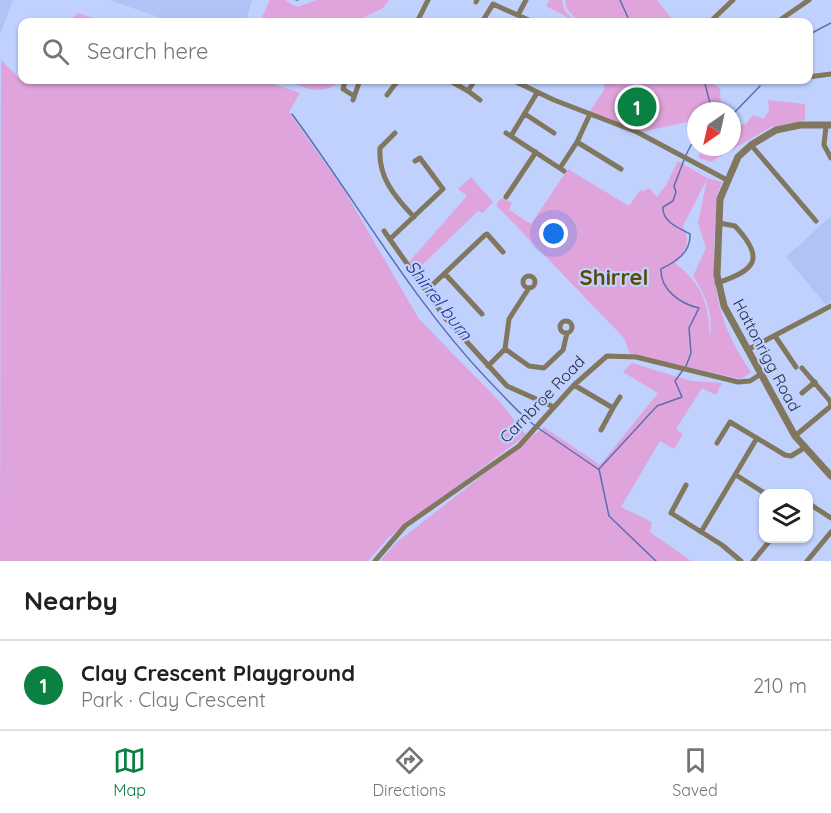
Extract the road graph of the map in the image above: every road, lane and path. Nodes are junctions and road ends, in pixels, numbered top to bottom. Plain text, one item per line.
1 (428, 0) edge
2 (526, 0) edge
3 (733, 0) edge
4 (809, 0) edge
5 (490, 2) edge
6 (518, 15) junction
7 (419, 18) edge
8 (484, 18) edge
9 (524, 18) edge
10 (714, 18) edge
11 (783, 18) edge
12 (831, 74) edge
13 (813, 76) edge
14 (344, 84) edge
15 (359, 84) edge
16 (393, 84) edge
17 (456, 84) edge
18 (472, 84) edge
19 (521, 84) edge
20 (468, 91) junction
21 (537, 93) junction
22 (387, 95) dead end
23 (480, 100) dead end
24 (525, 114) junction
25 (590, 114) junction
26 (829, 126) edge
27 (395, 133) dead end
28 (554, 133) dead end
29 (577, 142) junction
30 (752, 145) junction
31 (536, 152) junction
32 (831, 158) edge
33 (414, 161) dead end
34 (621, 169) dead end
35 (727, 180) junction
36 (506, 196) dead end
37 (414, 216) junction
38 (816, 221) dead end
39 (719, 223) junction
40 (384, 231) dead end
41 (390, 239) junction
42 (503, 252) dead end
43 (445, 274) junction
44 (717, 283) junction
45 (529, 288) dead end
46 (426, 291) junction
47 (831, 306) edge
48 (482, 314) dead end
49 (567, 333) dead end
50 (775, 336) junction
51 (505, 349) junction
52 (747, 350) junction
53 (488, 366) junction
54 (761, 374) junction
55 (815, 382) junction
56 (574, 385) junction
57 (801, 393) dead end
58 (620, 397) dead end
59 (554, 406) junction
60 (613, 408) junction
61 (601, 430) dead end
62 (795, 436) junction
63 (757, 438) junction
64 (717, 443) dead end
65 (804, 448) junction
66 (736, 475) junction
67 (831, 475) edge
68 (686, 485) dead end
69 (759, 490) edge
70 (813, 506) edge
71 (831, 518) edge
72 (701, 532) junction
73 (831, 532) edge
74 (768, 543) edge
75 (375, 561) edge
76 (741, 561) edge
77 (753, 561) edge
78 (808, 561) edge

1 - 7 street
2 - 6 street
3 - 10 street
4 - 11 street
5 - 6 street
5 - 8 street
6 - 9 street
12 - 13 street
14 - 15 street
16 - 22 street
17 - 20 street
18 - 20 street
19 - 21 street
20 - 23 street
21 - 24 street
21 - 25 street
24 - 28 street
24 - 31 street
25 - 29 street
25 - 35 street
26 - 30 street, Hattonrigg Road
26 - 32 street
27 - 37 street
29 - 31 street
29 - 34 street
30 - 35 street, Hattonrigg Road
30 - 38 street
31 - 36 street
33 - 37 street
35 - 39 street, Hattonrigg Road
37 - 41 street
39 - 44 street, Hattonrigg Road
39 - 44 street
40 - 41 street
41 - 46 street
42 - 43 street
43 - 46 street
43 - 48 street
44 - 52 street, Hattonrigg Road
45 - 51 street
46 - 53 street
47 - 50 street
49 - 51 street
50 - 52 street
50 - 55 street
51 - 53 street
52 - 54 street, Hattonrigg Road
53 - 59 street
54 - 56 street, Carnbroe Road
54 - 62 street, Hattonrigg Road
55 - 57 street
55 - 62 street
56 - 59 street, Carnbroe Road
56 - 60 street
58 - 60 street
59 - 75 street, Carnbroe Road
60 - 61 street
62 - 65 street, Hattonrigg Road
63 - 64 street
63 - 65 street
63 - 66 street
65 - 67 street, Hattonrigg Road
66 - 69 street
66 - 72 street
68 - 72 street
70 - 71 street
72 - 76 street
73 - 78 street
74 - 77 street

